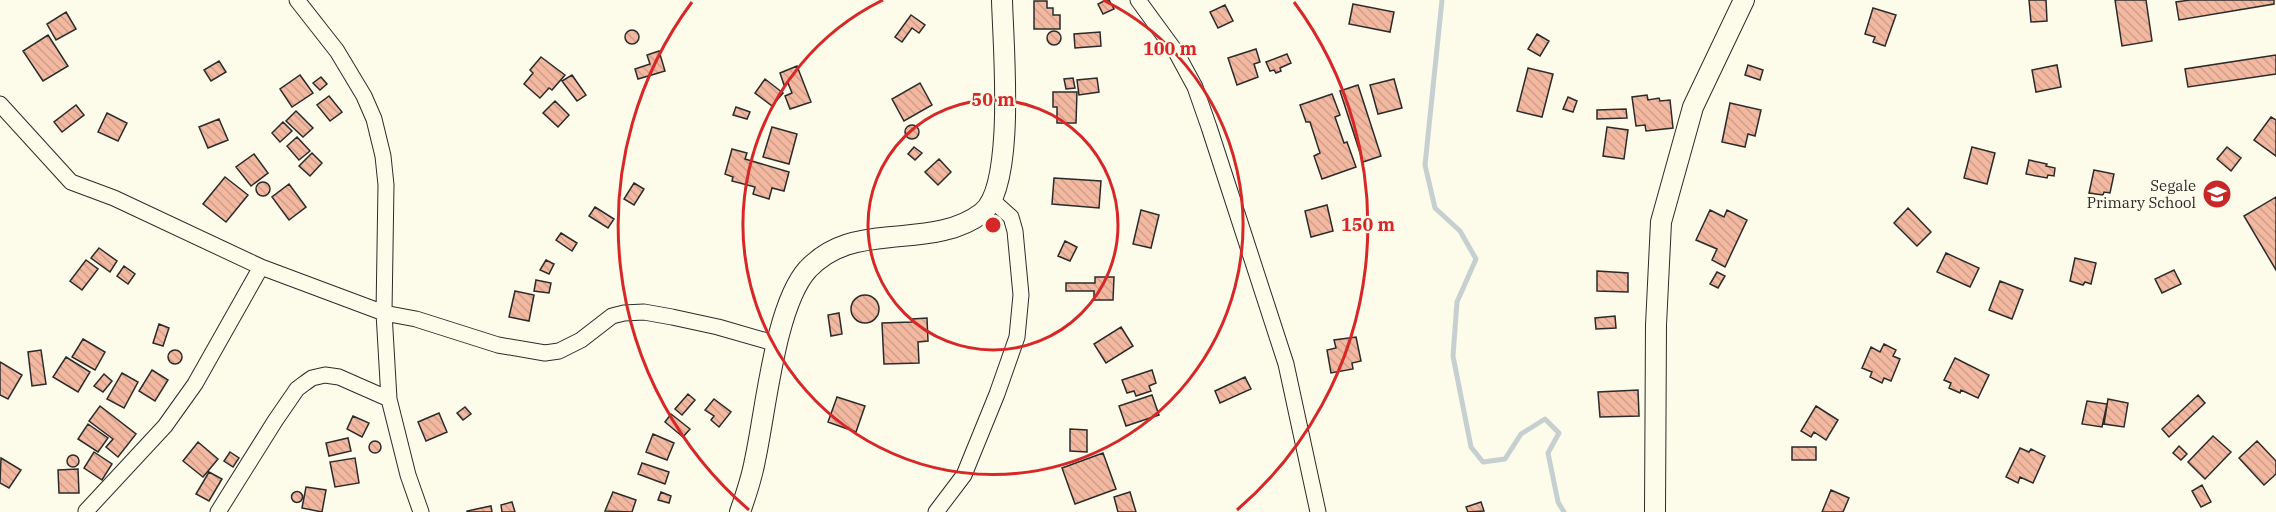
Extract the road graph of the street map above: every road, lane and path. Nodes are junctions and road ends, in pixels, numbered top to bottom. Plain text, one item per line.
1 (297, 0) edge
2 (1002, 0) edge
3 (1138, 0) edge
4 (1744, 0) edge
5 (0, 104) edge
6 (992, 200) junction
7 (261, 267) junction
8 (384, 313) junction
9 (777, 344) junction
10 (389, 399) junction
11 (86, 512) edge
12 (218, 512) edge
13 (421, 512) edge
14 (740, 512) edge
15 (936, 512) edge
16 (1318, 512) edge
17 (1655, 512) edge

1 - 8 street
2 - 6 street
3 - 16 street
4 - 17 street
5 - 7 street
6 - 9 street
6 - 15 street
7 - 8 street
7 - 11 street
8 - 9 street
8 - 10 street
9 - 14 street
10 - 12 street
10 - 13 street

